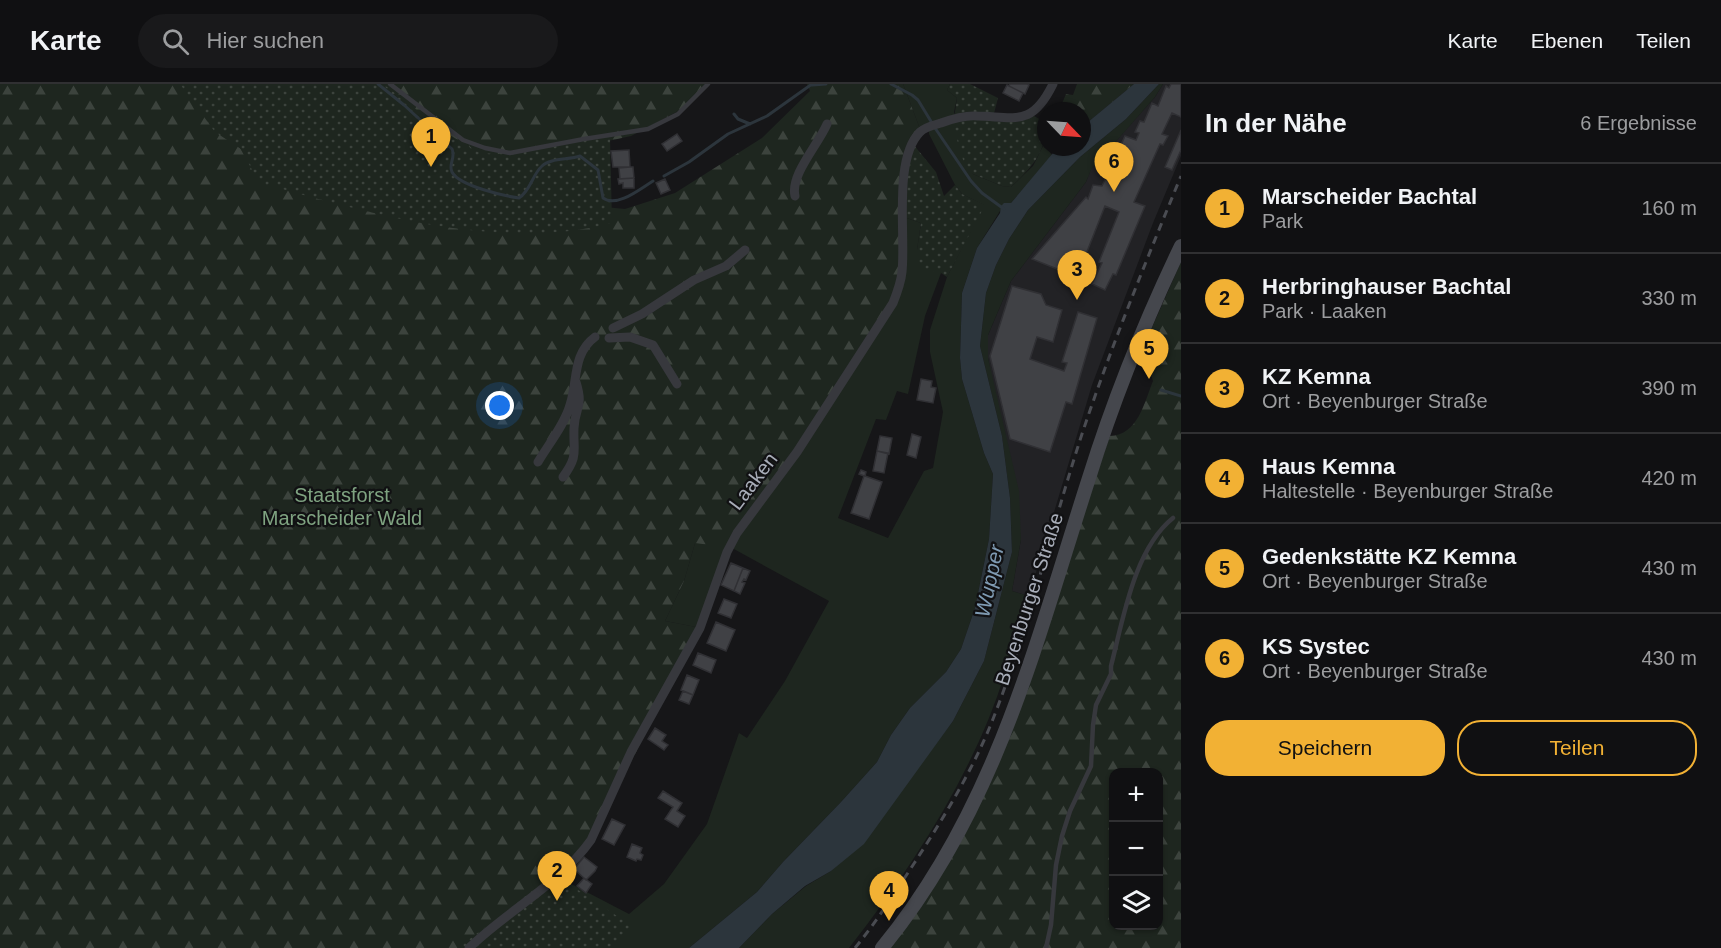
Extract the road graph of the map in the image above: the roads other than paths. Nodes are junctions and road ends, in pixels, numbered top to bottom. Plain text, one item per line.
1 (390, 84) edge
2 (708, 84) edge
3 (1053, 84) edge
4 (827, 124) dead end
5 (795, 196) dead end
6 (1181, 246) edge
7 (745, 250) dead end
8 (613, 328) dead end
9 (596, 338) dead end
10 (609, 338) dead end
11 (574, 377) junction
12 (677, 384) dead end
13 (538, 462) dead end
14 (563, 477) dead end
15 (1173, 518) dead end
16 (469, 948) edge
17 (882, 948) edge
18 (1046, 948) edge

1 - 2 lane
3 - 16 street, Laaken
4 - 5 street
6 - 17 main road, Beyenburger Straße
7 - 8 street
9 - 11 street
10 - 12 street
11 - 13 street
11 - 14 street
15 - 18 lane

